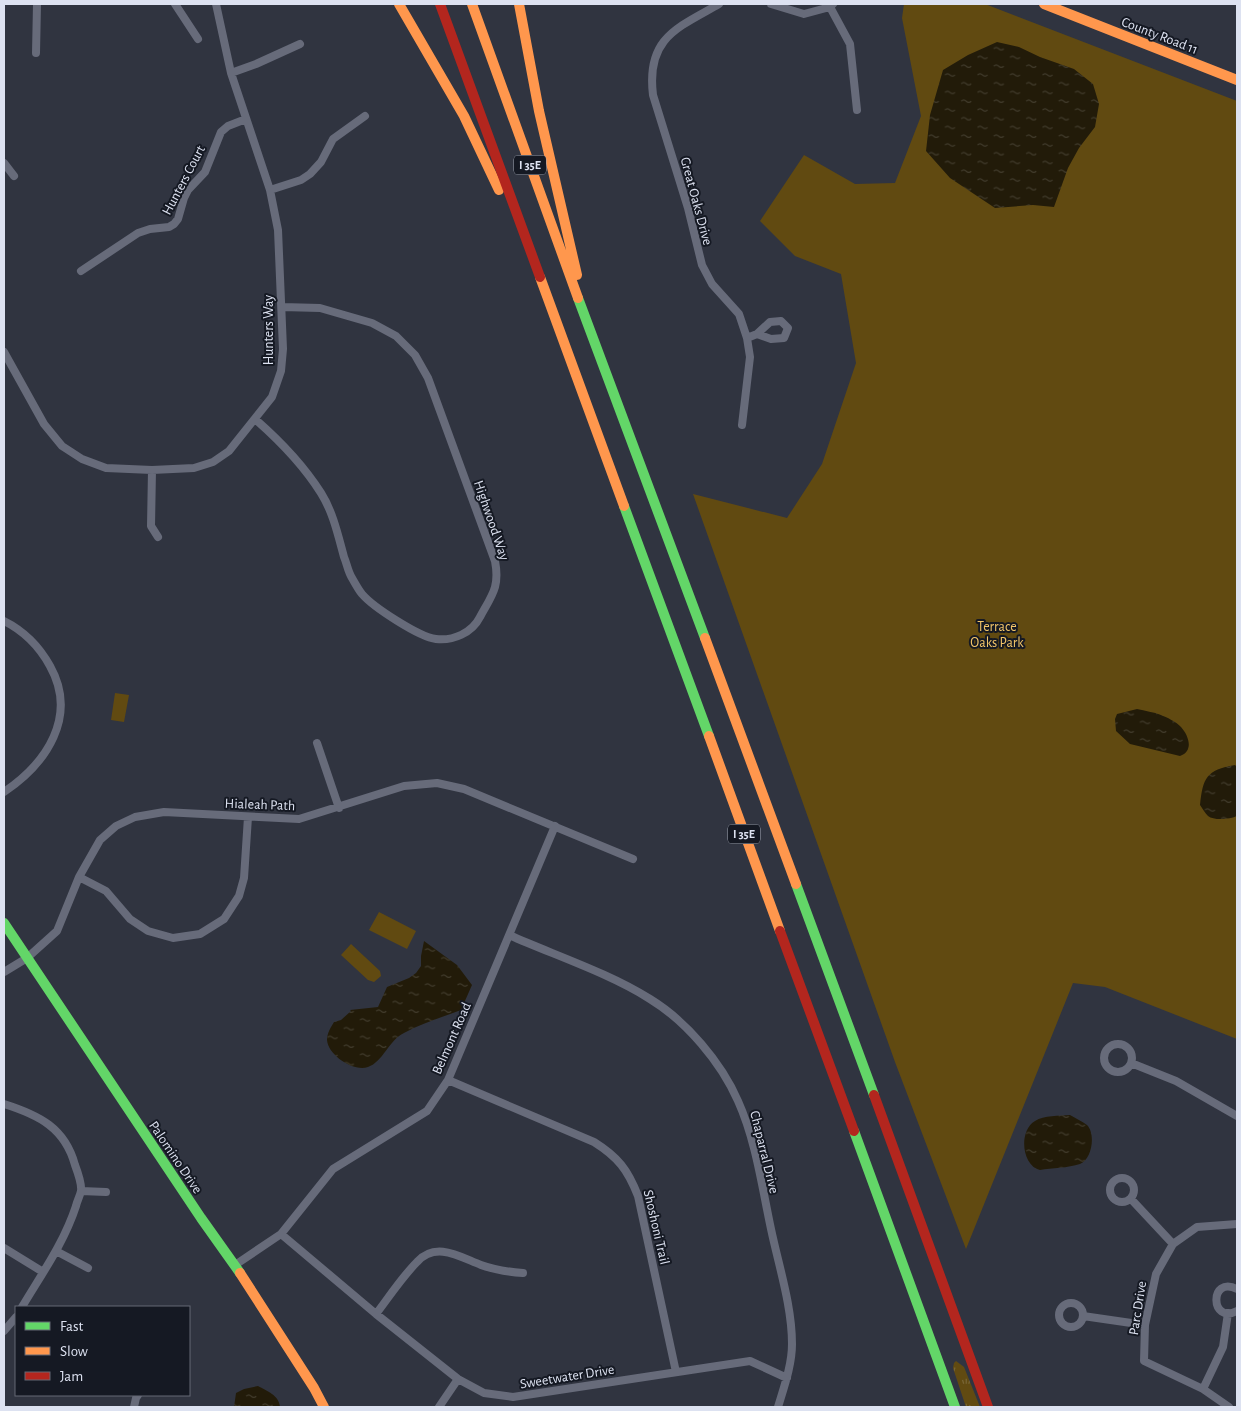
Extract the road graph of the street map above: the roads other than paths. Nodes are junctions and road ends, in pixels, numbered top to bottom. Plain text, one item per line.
1 (37, 4) edge
2 (175, 4) edge
3 (216, 4) edge
4 (400, 4) edge
5 (440, 4) edge
6 (472, 4) edge
7 (519, 4) edge
8 (719, 4) edge
9 (771, 4) edge
10 (1044, 4) edge
11 (831, 5) edge
12 (1064, 7) edge
13 (198, 39) dead end
14 (300, 44) dead end
15 (36, 53) dead end
16 (231, 72) junction
17 (1237, 80) edge
18 (857, 110) dead end
19 (365, 116) dead end
20 (246, 119) junction
21 (4, 163) edge
22 (14, 176) dead end
23 (270, 190) junction
24 (534, 261) junction
25 (81, 271) dead end
26 (282, 306) junction
27 (589, 325) junction
28 (757, 334) dead end
29 (748, 338) junction
30 (4, 352) edge
31 (255, 419) junction
32 (742, 425) dead end
33 (152, 470) junction
34 (158, 536) dead end
35 (4, 621) edge
36 (317, 744) dead end
37 (4, 792) edge
38 (339, 808) junction
39 (248, 817) junction
40 (555, 826) junction
41 (633, 859) dead end
42 (79, 878) junction
43 (4, 923) edge
44 (509, 936) junction
45 (27, 958) junction
46 (4, 972) edge
47 (1131, 1063) dead end
48 (448, 1080) junction
49 (4, 1104) edge
50 (1237, 1116) edge
51 (81, 1191) junction
52 (106, 1192) dead end
53 (1131, 1199) dead end
54 (1237, 1224) edge
55 (281, 1234) junction
56 (1173, 1244) junction
57 (4, 1248) edge
58 (56, 1252) junction
59 (235, 1265) junction
60 (88, 1268) dead end
61 (43, 1272) junction
62 (523, 1273) dead end
63 (1237, 1289) edge
64 (23, 1306) edge
65 (1237, 1311) edge
66 (1228, 1313) junction
67 (376, 1314) junction
68 (1083, 1316) dead end
69 (15, 1320) edge
70 (1146, 1326) junction
71 (4, 1331) edge
72 (676, 1372) junction
73 (787, 1378) junction
74 (458, 1379) junction
75 (1203, 1389) junction
76 (324, 1407) edge
77 (438, 1407) edge
78 (778, 1407) edge
79 (955, 1407) edge
80 (988, 1407) edge
81 (1229, 1407) edge

1 - 15 street
2 - 13 street
3 - 16 street, Hunters Way
4 - 24 main road
5 - 24 main road, I 35E
6 - 27 main road, I 35E
7 - 27 main road
8 - 29 street, Great Oaks Drive
9 - 11 street
10 - 12 main road, County Road 11
11 - 18 street
12 - 17 main road, County Road 11
14 - 16 street
16 - 20 street, Hunters Way
19 - 23 street
20 - 23 street, Hunters Way
20 - 25 street, Hunters Court
21 - 22 street
23 - 26 street, Hunters Way
24 - 79 main road, I 35E
26 - 31 street, Hunters Way
26 - 31 street, Highwood Way
27 - 80 main road, I 35E
28 - 29 street
29 - 32 street, Great Oaks Drive
30 - 33 street, Hunters Way
31 - 33 street, Hunters Way
33 - 34 street
35 - 37 street
36 - 38 street
38 - 39 street, Hialeah Path
38 - 40 street, Hialeah Path
39 - 42 street, Hialeah Path
39 - 42 street
40 - 41 street, Hialeah Path
40 - 44 street, Belmont Road
42 - 45 street, Hialeah Path
43 - 45 main road, Palomino Drive
44 - 48 street, Belmont Road
44 - 73 street, Chaparral Drive
45 - 46 street, Hialeah Path
45 - 59 main road, Palomino Drive
47 - 50 street
48 - 55 street, Belmont Road
48 - 72 street, Shoshoni Trail
49 - 51 street
51 - 52 street
51 - 58 street
53 - 56 street
54 - 56 street, Parc Drive
55 - 59 street, Belmont Road
55 - 67 street, Sweetwater Drive
56 - 70 street, Parc Drive
57 - 61 street
58 - 60 street
58 - 61 street
59 - 76 main road, Palomino Drive
61 - 64 street
62 - 67 street
63 - 66 street
65 - 66 street
66 - 75 street
67 - 74 street, Sweetwater Drive
68 - 70 street
69 - 71 street
70 - 75 street, Parc Drive
72 - 73 street, Sweetwater Drive
72 - 74 street, Sweetwater Drive
73 - 78 street, Chaparral Drive
74 - 77 street
75 - 81 street

